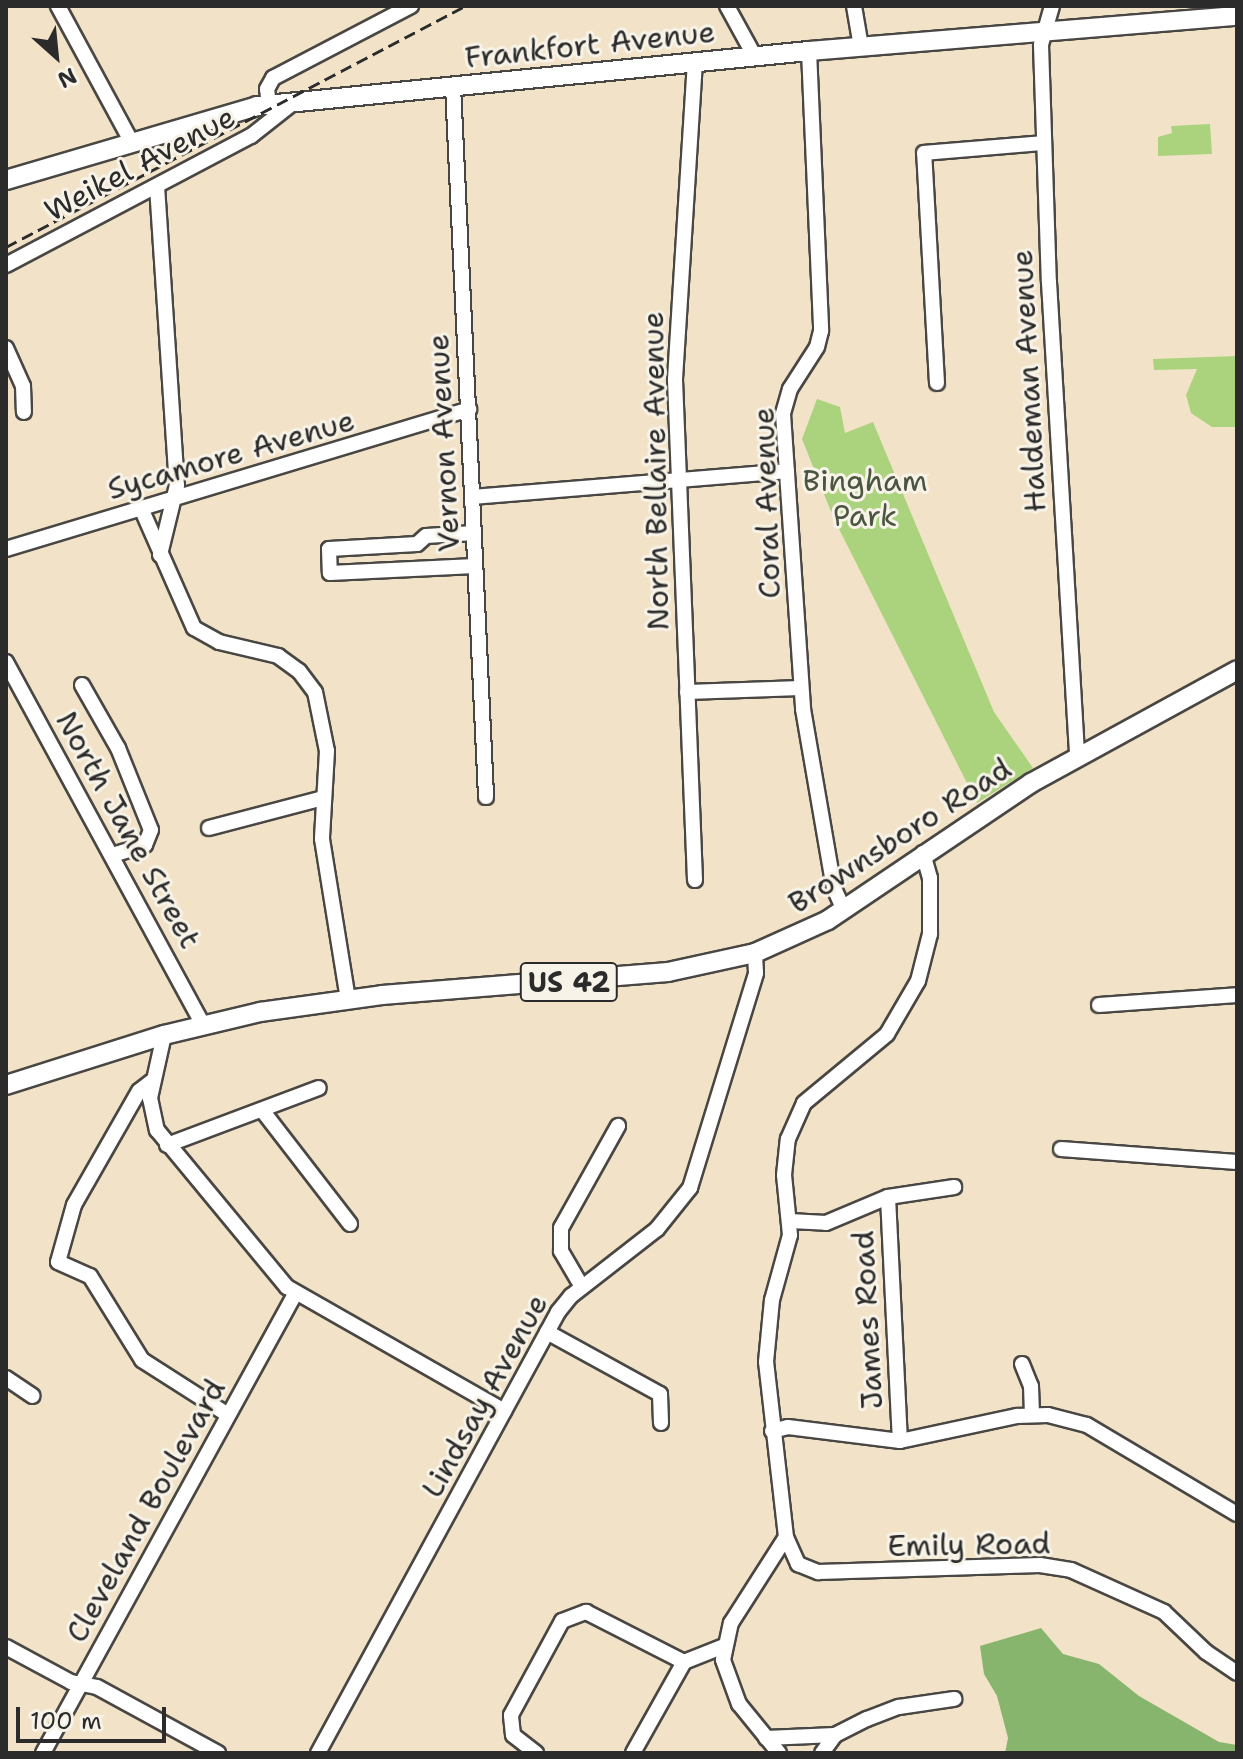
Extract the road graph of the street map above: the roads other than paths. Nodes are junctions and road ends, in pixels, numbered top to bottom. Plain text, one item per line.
1 (58, 6) edge
2 (411, 6) edge
3 (727, 6) edge
4 (854, 6) edge
5 (1052, 6) edge
6 (1237, 16) edge
7 (1047, 31) junction
8 (861, 47) junction
9 (809, 51) junction
10 (755, 57) junction
11 (695, 62) junction
12 (453, 86) junction
13 (294, 102) junction
14 (269, 105) junction
15 (131, 141) junction
16 (1044, 143) junction
17 (6, 180) edge
18 (157, 186) junction
19 (6, 265) edge
20 (6, 348) edge
21 (937, 383) dead end
22 (469, 409) junction
23 (24, 412) dead end
24 (787, 471) junction
25 (679, 476) junction
26 (473, 497) junction
27 (174, 500) junction
28 (141, 508) junction
29 (474, 533) junction
30 (6, 549) edge
31 (159, 555) junction
32 (475, 566) junction
33 (6, 662) edge
34 (1237, 670) edge
35 (82, 685) dead end
36 (801, 688) junction
37 (687, 692) junction
38 (1077, 756) junction
39 (486, 797) dead end
40 (323, 798) junction
41 (209, 828) dead end
42 (923, 853) junction
43 (112, 855) junction
44 (695, 880) dead end
45 (844, 910) junction
46 (755, 953) junction
47 (1237, 995) edge
48 (348, 999) junction
49 (1099, 1005) dead end
50 (203, 1025) junction
51 (164, 1035) junction
52 (152, 1081) junction
53 (6, 1085) edge
54 (319, 1088) dead end
55 (262, 1110) junction
56 (618, 1126) dead end
57 (167, 1145) junction
58 (1061, 1149) dead end
59 (1237, 1162) edge
60 (954, 1187) dead end
61 (888, 1197) junction
62 (790, 1221) junction
63 (350, 1224) dead end
64 (582, 1287) junction
65 (295, 1294) junction
66 (547, 1332) junction
67 (1022, 1364) dead end
68 (6, 1378) edge
69 (33, 1396) dead end
70 (504, 1411) junction
71 (228, 1415) junction
72 (1032, 1415) junction
73 (661, 1423) dead end
74 (772, 1431) junction
75 (900, 1441) junction
76 (1237, 1514) edge
77 (786, 1537) junction
78 (724, 1646) junction
79 (6, 1647) edge
80 (684, 1662) junction
81 (1237, 1673) edge
82 (82, 1684) junction
83 (954, 1699) dead end
84 (835, 1735) junction
85 (766, 1738) junction
86 (43, 1753) edge
87 (218, 1753) edge
88 (318, 1753) edge
89 (536, 1753) edge
90 (633, 1753) edge
91 (779, 1753) edge
92 (822, 1753) edge

1 - 15 street
2 - 14 street
3 - 10 street
4 - 8 street
5 - 7 street, Haldeman Avenue
6 - 7 main road, Frankfort Avenue
7 - 8 main road, Frankfort Avenue
7 - 16 street, Haldeman Avenue
8 - 9 main road, Frankfort Avenue
9 - 10 main road, Frankfort Avenue
9 - 24 street, Coral Avenue
10 - 11 main road, Frankfort Avenue
11 - 12 main road, Frankfort Avenue
11 - 25 street, North Bellaire Avenue
12 - 13 main road, Frankfort Avenue
12 - 22 street, Vernon Avenue
13 - 14 main road, Frankfort Avenue
13 - 18 street, Weikel Avenue
14 - 15 main road, Frankfort Avenue
15 - 17 main road, Frankfort Avenue
16 - 21 street
16 - 38 street, Haldeman Avenue
18 - 19 street, Weikel Avenue
18 - 27 street
20 - 23 street
22 - 26 street, Vernon Avenue
22 - 27 street, Sycamore Avenue
24 - 25 street
24 - 36 street, Coral Avenue
25 - 26 street
25 - 37 street, North Bellaire Avenue
26 - 29 street, Vernon Avenue
27 - 28 street, Sycamore Avenue
27 - 31 street
28 - 30 street, Sycamore Avenue
28 - 31 street
29 - 32 street, Vernon Avenue
29 - 32 street
31 - 40 street
32 - 39 street, Vernon Avenue
33 - 43 street, North Jane Street
34 - 38 main road, Brownsboro Road / US 42
35 - 43 street
36 - 37 street
36 - 45 street, Coral Avenue
37 - 44 street, North Bellaire Avenue
38 - 42 main road, Brownsboro Road / US 42
40 - 41 street
40 - 48 street
42 - 45 main road, Brownsboro Road / US 42
42 - 62 street
43 - 50 street, North Jane Street
45 - 46 main road, Brownsboro Road / US 42
46 - 48 main road, Brownsboro Road / US 42
46 - 64 street, Lindsay Avenue
47 - 49 street
48 - 50 main road, Brownsboro Road / US 42
50 - 51 main road, Brownsboro Road / US 42
51 - 52 street
51 - 53 main road, Brownsboro Road / US 42
52 - 57 street
52 - 71 street
54 - 55 street
55 - 57 street
55 - 63 street
56 - 64 street
57 - 65 street
58 - 59 street
60 - 61 street
61 - 62 street
61 - 75 street, James Road
62 - 74 street
64 - 66 street, Lindsay Avenue
65 - 70 street
65 - 71 street, Cleveland Boulevard
66 - 70 street, Lindsay Avenue
66 - 73 street
67 - 72 street
68 - 69 street
70 - 88 street, Lindsay Avenue
71 - 82 street, Cleveland Boulevard
72 - 75 street
72 - 76 street
74 - 75 street
74 - 77 street
77 - 78 street
77 - 81 street, Emily Road
78 - 80 street
78 - 85 street
79 - 82 street
80 - 89 street
80 - 90 street
82 - 86 street, Cleveland Boulevard
82 - 87 street
83 - 84 street
84 - 85 street
84 - 92 street
85 - 91 street

